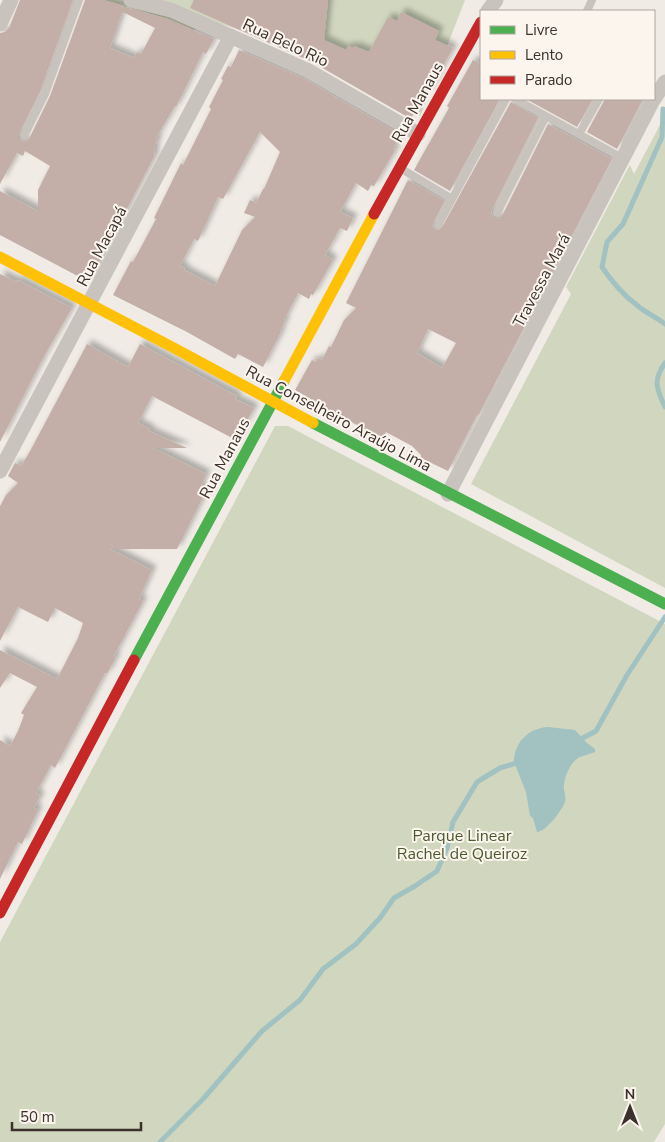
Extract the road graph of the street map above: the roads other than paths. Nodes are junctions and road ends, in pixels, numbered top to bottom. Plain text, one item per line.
1 (11, 0) edge
2 (79, 0) edge
3 (131, 0) edge
4 (0, 24) edge
5 (480, 24) edge
6 (231, 36) junction
7 (665, 82) edge
8 (655, 97) edge
9 (505, 100) edge
10 (517, 100) edge
11 (598, 100) edge
12 (653, 100) edge
13 (546, 116) junction
14 (418, 134) junction
15 (579, 134) junction
16 (24, 136) dead end
17 (624, 159) junction
18 (400, 168) junction
19 (452, 199) junction
20 (497, 213) dead end
21 (438, 225) dead end
22 (0, 258) edge
23 (90, 304) junction
24 (272, 402) junction
25 (0, 471) edge
26 (448, 494) junction
27 (665, 604) edge
28 (4, 896) edge
29 (0, 913) edge

1 - 4 street
2 - 16 lane
3 - 6 street, Rua Belo Rio
5 - 14 street, Rua Manaus
6 - 14 street, Rua Belo Rio
6 - 23 street, Rua Macapá
7 - 8 street, Travessa Mará
9 - 19 lane
10 - 13 lane
11 - 15 lane
12 - 17 street, Travessa Mará
13 - 15 lane
13 - 20 lane
14 - 18 street, Rua Manaus
15 - 17 lane
17 - 26 street, Travessa Mará
18 - 19 lane
18 - 24 street, Rua Manaus
19 - 21 lane
22 - 23 street, Rua Conselheiro Araújo Lima
23 - 24 street, Rua Conselheiro Araújo Lima
23 - 25 street, Rua Macapá
24 - 26 street, Rua Conselheiro Araújo Lima
24 - 28 street, Rua Manaus
26 - 27 street, Rua Conselheiro Araújo Lima
28 - 29 street, Rua Manaus

